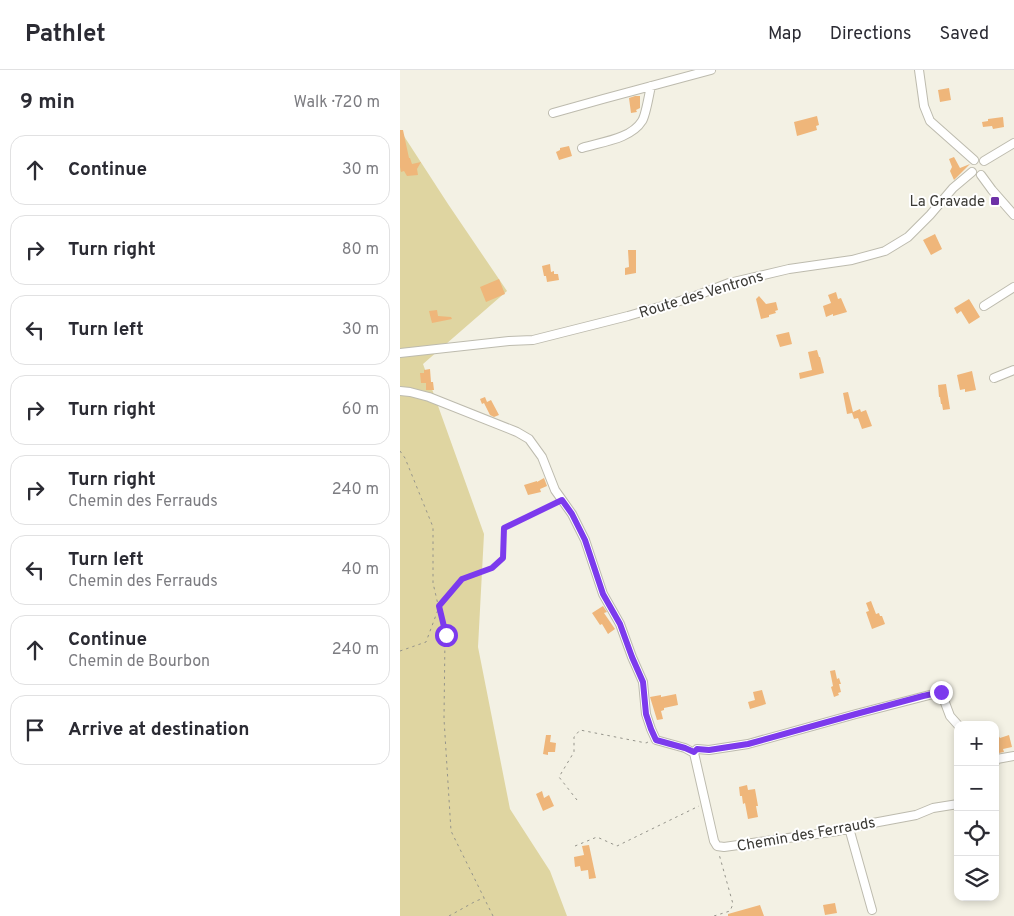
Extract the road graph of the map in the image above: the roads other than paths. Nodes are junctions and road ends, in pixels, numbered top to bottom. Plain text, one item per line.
1 (710, 70) edge
2 (919, 70) edge
3 (651, 86) junction
4 (553, 113) dead end
5 (1014, 143) edge
6 (582, 148) dead end
7 (974, 160) junction
8 (984, 161) junction
9 (972, 172) junction
10 (981, 175) junction
11 (1014, 215) edge
12 (1014, 287) edge
13 (984, 306) dead end
14 (400, 353) edge
15 (1014, 370) edge
16 (994, 378) dead end
17 (400, 391) edge
18 (954, 721) edge
19 (694, 752) junction
20 (1014, 756) edge
21 (999, 758) edge
22 (954, 805) edge
23 (849, 828) junction
24 (872, 910) dead end

1 - 3 street
2 - 7 street
3 - 4 street
3 - 6 street
5 - 8 street
7 - 8 street
7 - 9 street
8 - 10 street
9 - 10 street
9 - 14 street, Route des Ventrons
10 - 11 street
12 - 13 street
15 - 16 street
17 - 19 street
18 - 19 street
19 - 23 street, Chemin des Ferrauds
20 - 21 street
22 - 23 street, Chemin des Ferrauds
23 - 24 street

